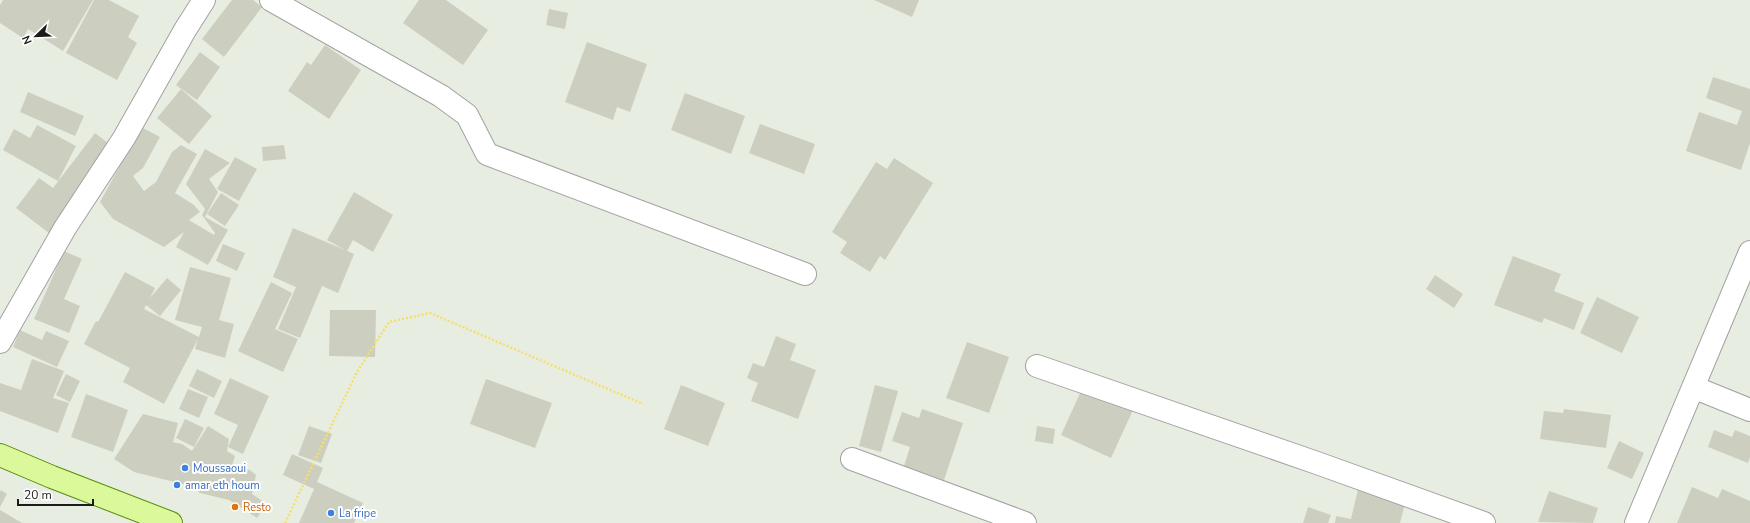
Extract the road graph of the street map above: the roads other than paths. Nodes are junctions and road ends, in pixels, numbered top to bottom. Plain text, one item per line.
1 (204, 0) edge
2 (271, 0) edge
3 (1750, 252) edge
4 (805, 274) dead end
5 (0, 342) edge
6 (1037, 366) dead end
7 (1693, 387) junction
8 (1750, 410) edge
9 (0, 455) edge
10 (852, 459) dead end
11 (171, 523) edge
12 (1025, 523) edge
13 (1484, 523) edge
14 (1636, 523) edge

1 - 5 street
2 - 4 street
3 - 7 street
6 - 13 street
7 - 8 street
7 - 14 street
9 - 11 main road
10 - 12 street

